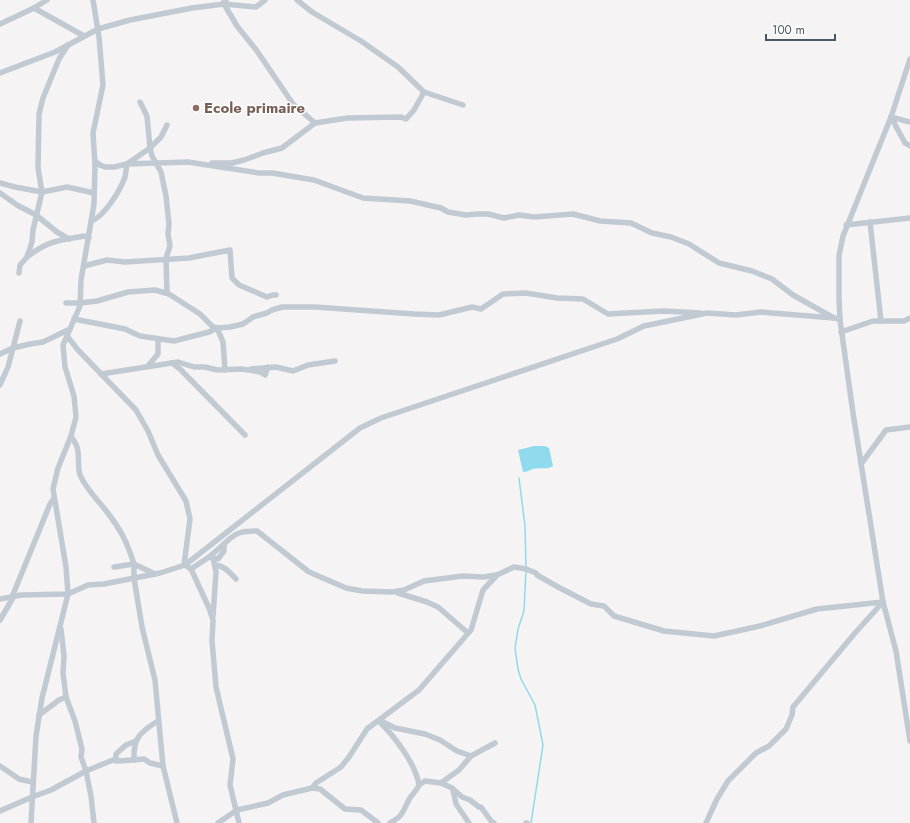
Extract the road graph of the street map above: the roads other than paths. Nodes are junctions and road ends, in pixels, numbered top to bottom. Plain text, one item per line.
1 (47, 0) edge
2 (93, 0) edge
3 (265, 0) edge
4 (297, 0) edge
5 (225, 1) edge
6 (34, 8) junction
7 (0, 24) edge
8 (98, 29) junction
9 (84, 36) junction
10 (70, 44) junction
11 (910, 59) edge
12 (0, 73) edge
13 (424, 92) junction
14 (140, 102) dead end
15 (464, 106) dead end
16 (891, 117) junction
17 (910, 122) edge
18 (315, 123) junction
19 (167, 125) dead end
20 (910, 146) edge
21 (150, 148) junction
22 (244, 160) junction
23 (95, 161) junction
24 (156, 162) junction
25 (204, 163) junction
26 (127, 164) junction
27 (259, 173) junction
28 (0, 183) edge
29 (42, 192) junction
30 (0, 193) edge
31 (94, 193) junction
32 (36, 215) junction
33 (910, 218) edge
34 (92, 220) junction
35 (870, 222) junction
36 (846, 225) junction
37 (89, 238) junction
38 (69, 239) junction
39 (27, 257) junction
40 (166, 258) junction
41 (84, 266) junction
42 (19, 273) dead end
43 (167, 294) junction
44 (276, 295) dead end
45 (66, 303) dead end
46 (80, 303) junction
47 (707, 313) junction
48 (837, 318) junction
49 (910, 318) edge
50 (74, 319) junction
51 (20, 321) dead end
52 (881, 321) junction
53 (217, 328) junction
54 (70, 329) junction
55 (842, 332) junction
56 (67, 336) junction
57 (158, 339) junction
58 (13, 348) junction
59 (0, 354) edge
60 (335, 361) dead end
61 (172, 363) junction
62 (148, 366) junction
63 (225, 370) junction
64 (100, 374) junction
65 (0, 385) edge
66 (910, 427) edge
67 (245, 435) dead end
68 (71, 436) junction
69 (861, 464) junction
70 (54, 498) junction
71 (210, 545) junction
72 (211, 558) junction
73 (134, 564) junction
74 (185, 565) junction
75 (114, 567) dead end
76 (215, 568) junction
77 (191, 569) junction
78 (155, 574) junction
79 (497, 575) junction
80 (134, 578) junction
81 (236, 579) dead end
82 (392, 592) junction
83 (68, 594) junction
84 (13, 597) junction
85 (0, 599) edge
86 (883, 602) junction
87 (0, 620) edge
88 (213, 620) junction
89 (60, 625) junction
90 (468, 633) junction
91 (66, 697) junction
92 (39, 715) junction
93 (379, 721) junction
94 (158, 722) junction
95 (136, 741) junction
96 (910, 741) edge
97 (495, 743) dead end
98 (471, 756) junction
99 (134, 760) junction
100 (116, 761) junction
101 (0, 766) edge
102 (163, 766) junction
103 (86, 771) junction
104 (32, 782) junction
105 (441, 784) junction
106 (419, 785) junction
107 (312, 788) junction
108 (452, 788) junction
109 (32, 797) junction
110 (237, 810) junction
111 (0, 811) edge
112 (31, 823) edge
113 (94, 823) edge
114 (177, 823) edge
115 (218, 823) edge
116 (239, 823) edge
117 (378, 823) edge
118 (390, 823) edge
119 (469, 823) edge
120 (494, 823) edge
121 (706, 823) edge

1 - 6 street
2 - 8 street
3 - 5 street
4 - 13 street
5 - 8 street
5 - 18 street
6 - 7 street
6 - 9 street
8 - 9 street
8 - 23 street
9 - 10 street
10 - 12 street
10 - 29 street
11 - 16 street
13 - 15 street
13 - 18 street
14 - 21 street
16 - 17 street
16 - 20 street
16 - 36 street
18 - 22 street
19 - 21 street
21 - 24 street
21 - 26 street
22 - 25 street
22 - 27 street
23 - 26 street
23 - 31 street
24 - 25 street
24 - 26 street
24 - 40 street
25 - 27 street
26 - 34 street
27 - 48 street
28 - 29 street
29 - 31 street
29 - 32 street
30 - 32 street
31 - 34 street
32 - 38 street
32 - 39 street
33 - 35 street
34 - 37 street
35 - 36 street
35 - 52 street
36 - 48 street
37 - 38 street
37 - 41 street
38 - 39 street
39 - 42 street
40 - 41 street
40 - 43 street
40 - 44 street
41 - 46 street
43 - 46 street
43 - 53 street
45 - 46 street
46 - 50 street
47 - 48 street
47 - 53 street
47 - 71 street
48 - 55 street
49 - 52 street
50 - 54 street
50 - 57 street
51 - 58 street
52 - 55 street
53 - 57 street
53 - 63 street
54 - 56 street
54 - 58 street
55 - 69 street
56 - 64 street
56 - 68 street
57 - 62 street
58 - 59 street
58 - 65 street
60 - 63 street
61 - 62 street
61 - 63 street
61 - 67 street
62 - 64 street
64 - 74 street
66 - 69 street
68 - 70 street
68 - 73 street
69 - 86 street
70 - 83 street
70 - 84 street
71 - 72 street
71 - 74 street
72 - 76 street
72 - 77 street
72 - 82 street
73 - 75 street
73 - 78 street
73 - 80 street
74 - 77 street
74 - 78 street
76 - 81 street
76 - 88 street
77 - 88 street
78 - 80 street
79 - 82 street
79 - 86 street
79 - 90 street
80 - 83 street
80 - 94 street
82 - 90 street
83 - 84 street
83 - 89 street
84 - 85 street
84 - 87 street
86 - 96 street
86 - 121 street
88 - 110 street
89 - 91 street
89 - 92 street
90 - 93 street
91 - 92 street
91 - 103 street
92 - 104 street
93 - 98 street
93 - 106 street
93 - 107 street
94 - 95 street
94 - 102 street
95 - 99 street
95 - 100 street
97 - 98 street
98 - 105 street
99 - 100 street
99 - 102 street
100 - 103 street
101 - 104 street
102 - 114 street
103 - 109 street
103 - 113 street
104 - 109 street
105 - 106 street
105 - 108 street
106 - 118 street
107 - 110 street
107 - 117 street
108 - 119 street
108 - 120 street
109 - 111 street
109 - 112 street
110 - 115 street
110 - 116 street

